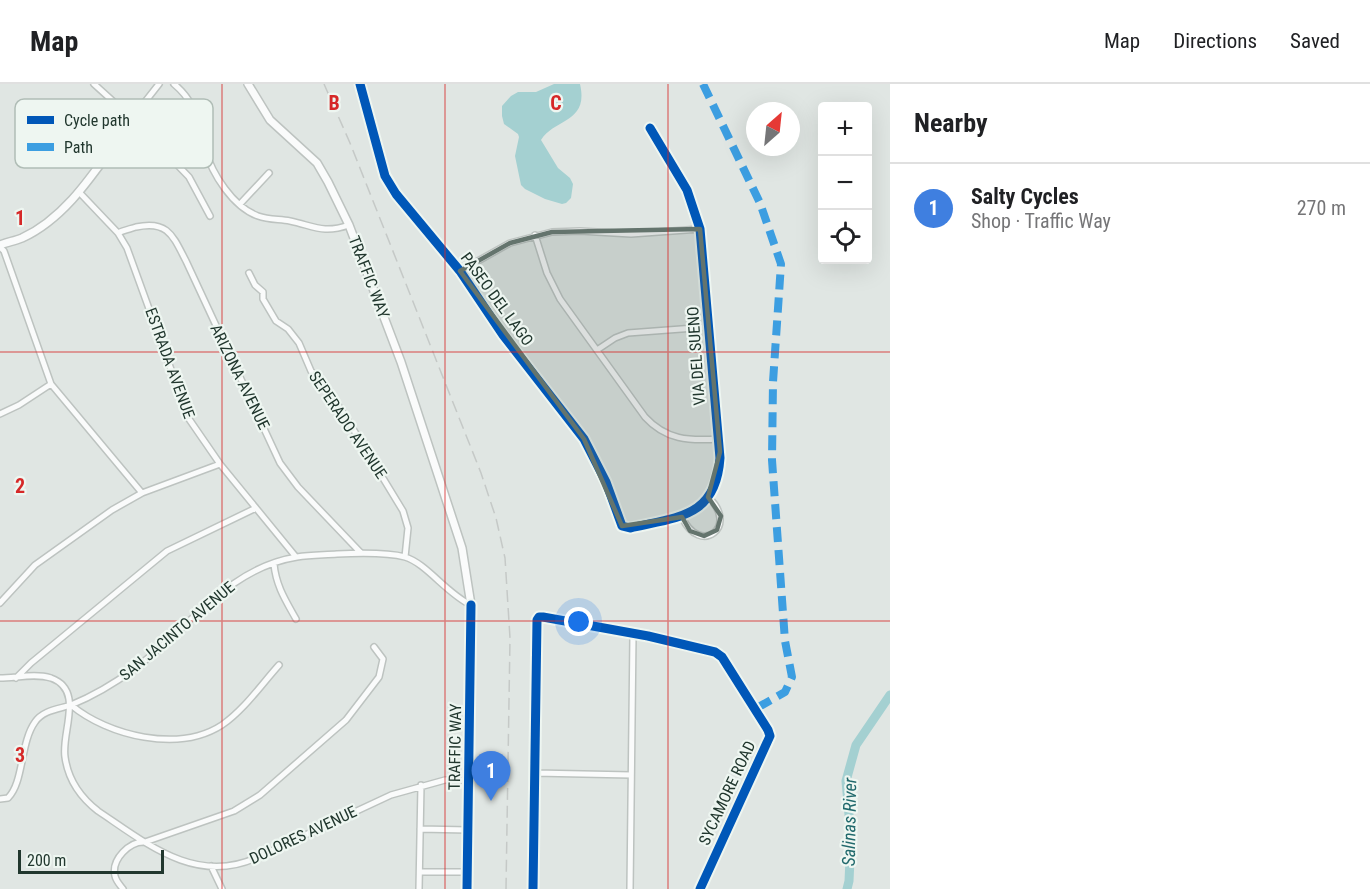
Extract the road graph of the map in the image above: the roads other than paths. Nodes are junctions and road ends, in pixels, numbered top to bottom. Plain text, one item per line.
1 (94, 84) edge
2 (159, 84) edge
3 (174, 84) edge
4 (248, 84) edge
5 (360, 84) edge
6 (110, 99) edge
7 (147, 99) edge
8 (189, 99) edge
9 (650, 128) dead end
10 (97, 168) edge
11 (180, 168) edge
12 (213, 168) edge
13 (269, 173) dead end
14 (79, 192) junction
15 (240, 204) junction
16 (210, 216) dead end
17 (349, 225) junction
18 (700, 229) junction
19 (118, 233) junction
20 (535, 235) junction
21 (0, 246) edge
22 (460, 271) junction
23 (249, 273) dead end
24 (708, 327) junction
25 (597, 350) junction
26 (51, 384) junction
27 (0, 414) edge
28 (718, 439) junction
29 (220, 464) junction
30 (142, 493) junction
31 (708, 497) junction
32 (256, 508) junction
33 (682, 517) junction
34 (362, 553) junction
35 (296, 557) junction
36 (405, 557) junction
37 (274, 564) junction
38 (0, 603) edge
39 (471, 604) junction
40 (296, 620) dead end
41 (633, 635) junction
42 (374, 647) dead end
43 (279, 665) dead end
44 (0, 678) edge
45 (16, 678) junction
46 (71, 705) junction
47 (535, 773) junction
48 (631, 775) junction
49 (469, 780) junction
50 (421, 785) junction
51 (0, 800) edge
52 (420, 829) junction
53 (468, 830) junction
54 (145, 842) junction
55 (211, 866) junction
56 (420, 872) junction
57 (467, 872) junction
58 (123, 889) edge
59 (222, 889) edge
60 (419, 889) edge
61 (467, 889) edge
62 (533, 889) edge
63 (630, 889) edge
64 (700, 889) edge

1 - 6 street
2 - 7 street
3 - 8 street
4 - 17 street, TRAFFIC WAY
5 - 22 street, PASEO DEL LAGO
9 - 18 street, VIA DEL SUENO
10 - 14 street
11 - 16 street
12 - 15 street
13 - 15 street
14 - 19 street, ESTRADA AVENUE
14 - 21 street
15 - 17 street
17 - 39 street, TRAFFIC WAY
18 - 20 street
18 - 24 street, VIA DEL SUENO
19 - 29 street, ESTRADA AVENUE
19 - 34 street, ARIZONA AVENUE
20 - 22 street
20 - 25 street
21 - 26 street
22 - 33 street, PASEO DEL LAGO
23 - 36 street, SEPERADO AVENUE
24 - 25 street
24 - 28 street, VIA DEL SUENO
25 - 28 street
26 - 27 street
26 - 30 street
28 - 31 street, VIA DEL SUENO
29 - 30 street
29 - 32 street, ESTRADA AVENUE
30 - 38 street
31 - 33 street
31 - 33 street
32 - 35 street, ESTRADA AVENUE
32 - 45 street
34 - 35 street, SAN JACINTO AVENUE
34 - 36 street, SAN JACINTO AVENUE
35 - 37 street, SAN JACINTO AVENUE
36 - 39 street, SAN JACINTO AVENUE
37 - 40 street
37 - 46 street, SAN JACINTO AVENUE
39 - 49 street, TRAFFIC WAY
41 - 47 street, SYCAMORE ROAD
41 - 48 street
41 - 64 street, SYCAMORE ROAD
42 - 54 street
43 - 46 street
44 - 45 street
45 - 46 street
46 - 51 street, SAN JACINTO AVENUE
46 - 54 street, DOLORES AVENUE
47 - 48 street
47 - 62 street
48 - 63 street
49 - 50 street, DOLORES AVENUE
49 - 53 street, TRAFFIC WAY
50 - 52 street
50 - 55 street, DOLORES AVENUE
52 - 53 street
52 - 56 street
53 - 57 street, TRAFFIC WAY
54 - 55 street, DOLORES AVENUE
54 - 58 street
55 - 59 street
56 - 57 street
56 - 60 street
57 - 61 street, TRAFFIC WAY

